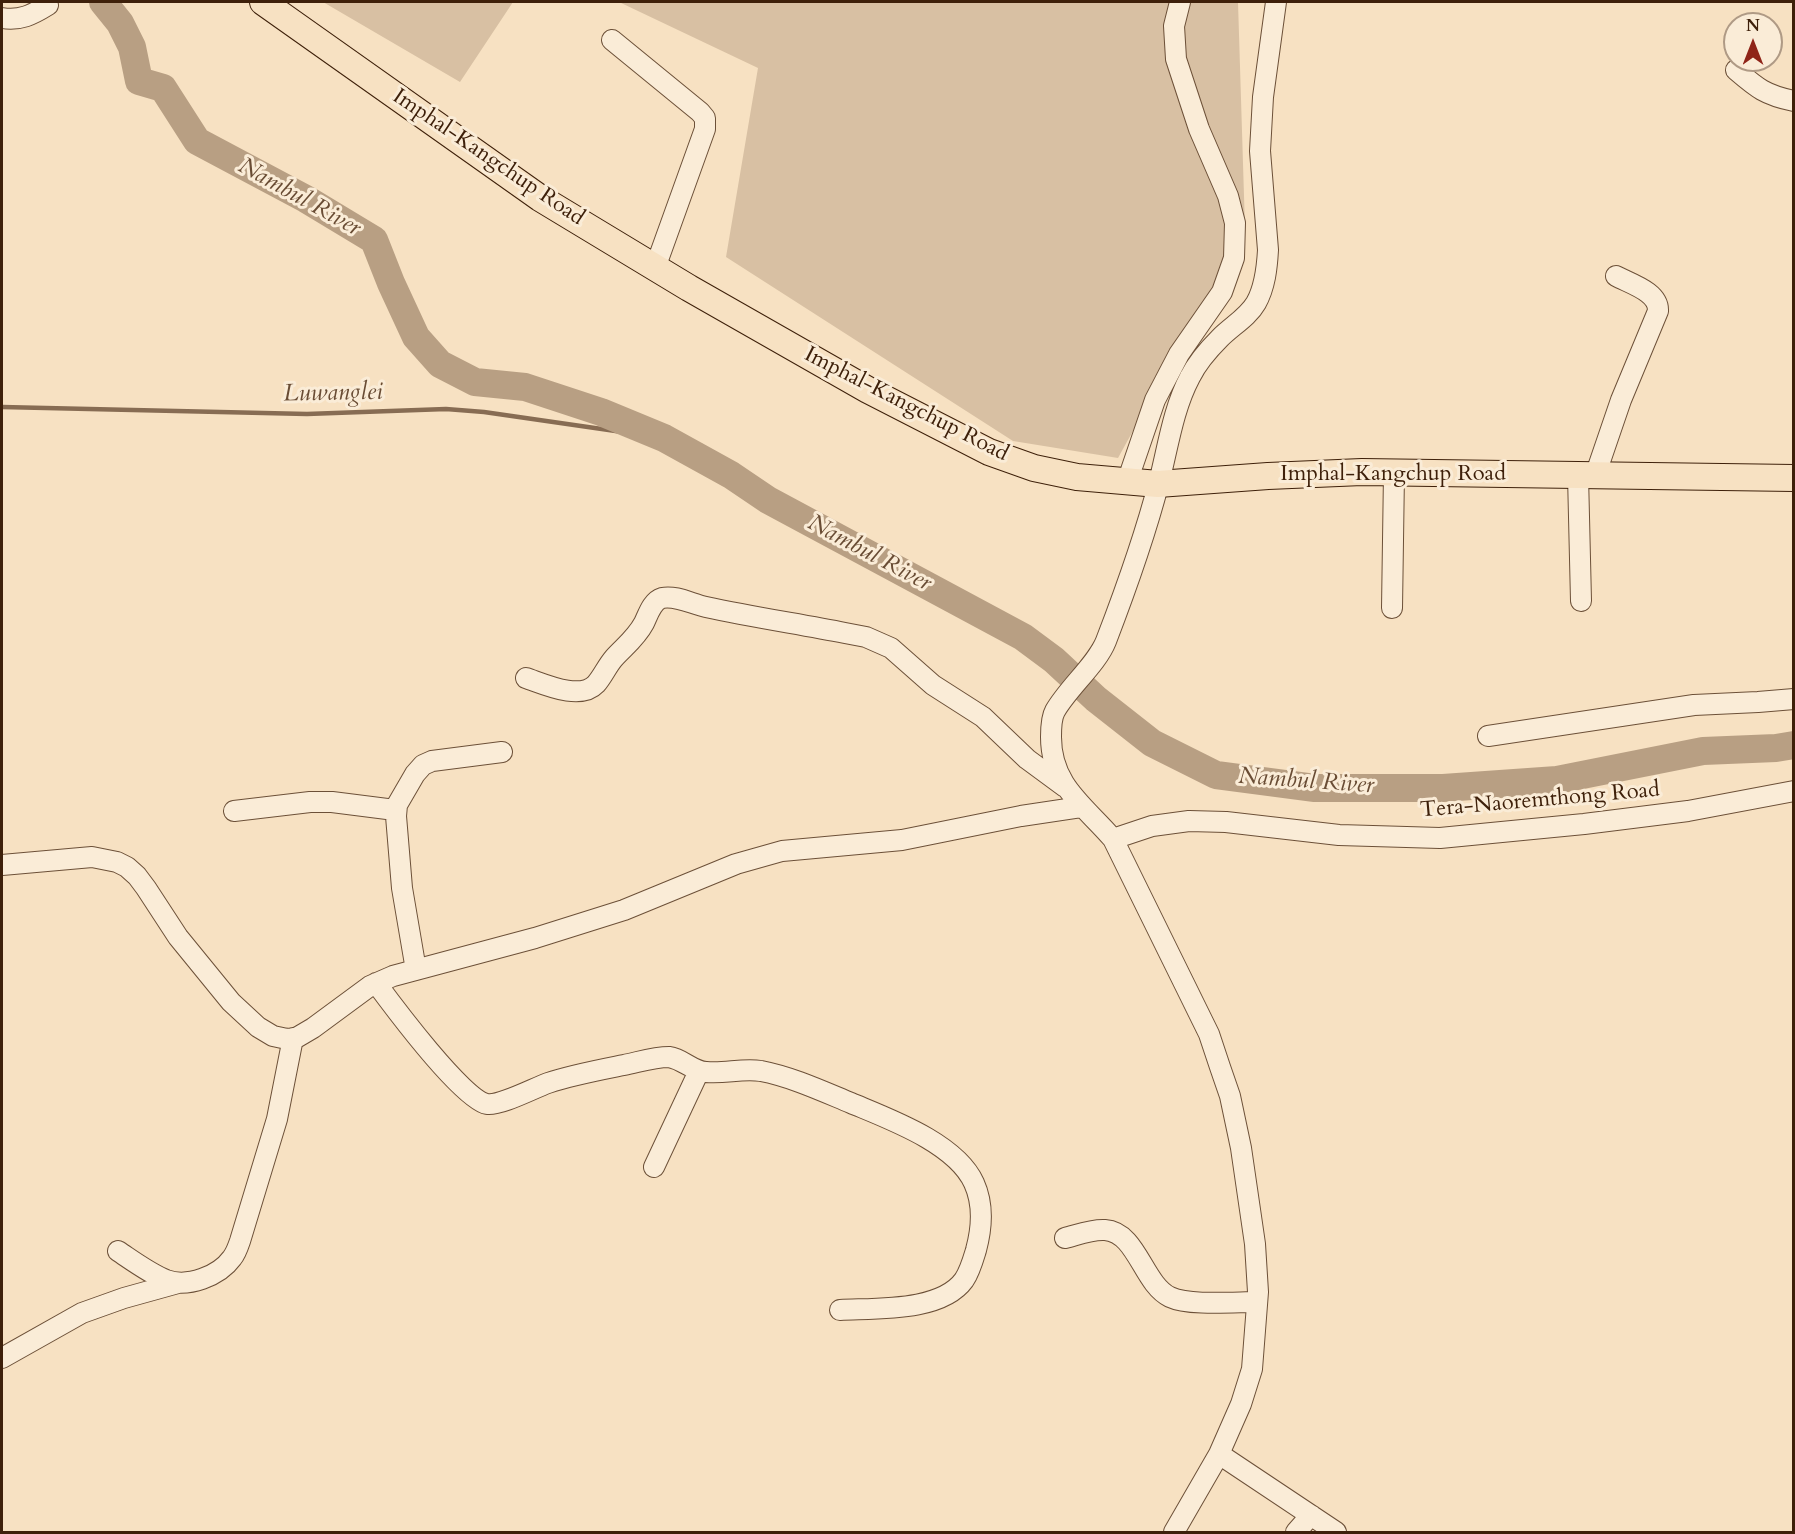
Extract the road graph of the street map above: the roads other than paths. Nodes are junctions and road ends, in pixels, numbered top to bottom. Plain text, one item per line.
1 (263, 2) edge
2 (1180, 2) edge
3 (1276, 2) edge
4 (48, 5) dead end
5 (2, 18) edge
6 (612, 40) dead end
7 (1738, 72) edge
8 (1794, 101) edge
9 (655, 268) junction
10 (1616, 276) dead end
11 (1394, 473) junction
12 (1586, 476) junction
13 (1794, 478) edge
14 (1127, 482) junction
15 (1158, 484) junction
16 (1581, 601) dead end
17 (1392, 608) dead end
18 (526, 678) dead end
19 (1794, 699) edge
20 (1488, 736) dead end
21 (502, 752) dead end
22 (1065, 786) junction
23 (1794, 791) edge
24 (1081, 807) junction
25 (395, 810) junction
26 (234, 811) dead end
27 (1113, 839) junction
28 (2, 865) edge
29 (416, 970) junction
30 (376, 983) junction
31 (293, 1038) junction
32 (699, 1071) junction
33 (654, 1167) dead end
34 (1065, 1238) dead end
35 (118, 1251) dead end
36 (178, 1283) junction
37 (1257, 1302) junction
38 (840, 1310) dead end
39 (2, 1358) edge
40 (1219, 1454) junction
41 (1311, 1515) junction
42 (1174, 1533) edge
43 (1296, 1533) edge
44 (1336, 1533) edge

1 - 9 main road, Imphal-Kangchup Road
2 - 14 street
3 - 15 street
4 - 5 street
6 - 9 street
7 - 8 street
9 - 14 main road, Imphal-Kangchup Road
10 - 12 street
11 - 12 main road, Imphal-Kangchup Road
11 - 15 main road, Imphal-Kangchup Road
11 - 17 street
12 - 13 main road, Imphal-Kangchup Road
12 - 16 street
14 - 15 main road, Imphal-Kangchup Road
15 - 22 street
18 - 22 street
19 - 20 street
21 - 25 street
22 - 24 street
23 - 27 street, Tera-Naoremthong Road
24 - 27 street
24 - 29 street
25 - 26 street
25 - 29 street
27 - 37 street
28 - 31 street
29 - 30 street
30 - 31 street
30 - 32 street
31 - 36 street
32 - 33 street
32 - 38 street
34 - 37 street
35 - 36 street
36 - 39 street
37 - 40 street
40 - 41 street
40 - 42 street
41 - 43 street
41 - 44 street

